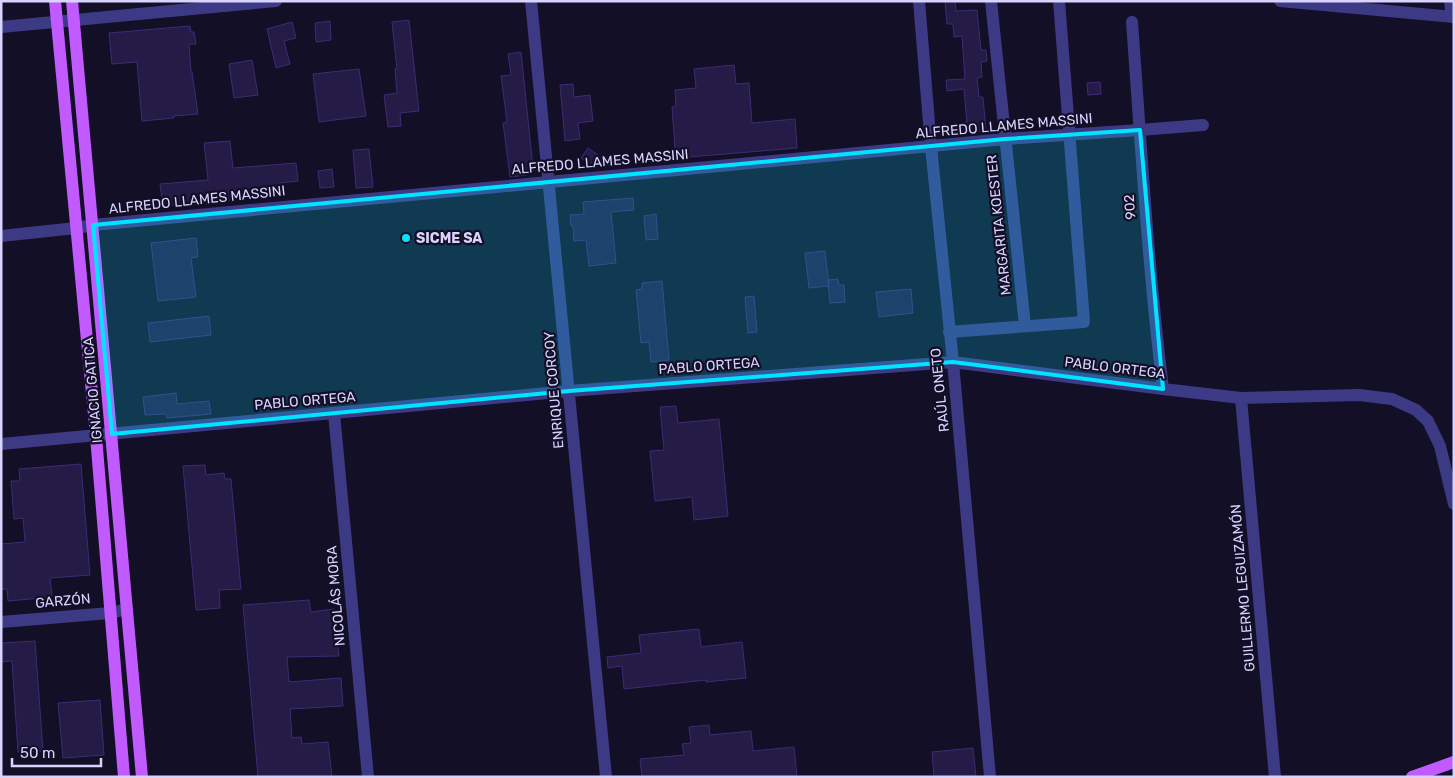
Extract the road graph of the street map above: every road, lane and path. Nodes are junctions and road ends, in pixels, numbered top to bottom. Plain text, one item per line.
1 (55, 1) edge
2 (72, 1) edge
3 (276, 1) edge
4 (531, 1) edge
5 (919, 1) edge
6 (992, 1) edge
7 (1060, 1) edge
8 (1280, 1) edge
9 (1450, 1) edge
10 (1355, 5) edge
11 (1453, 17) edge
12 (74, 20) junction
13 (57, 22) junction
14 (1132, 22) dead end
15 (1, 28) edge
16 (1203, 125) dead end
17 (1140, 130) junction
18 (1070, 135) junction
19 (1006, 139) junction
20 (931, 147) junction
21 (550, 181) junction
22 (92, 225) junction
23 (76, 228) junction
24 (1, 236) edge
25 (1025, 326) junction
26 (949, 332) junction
27 (953, 362) junction
28 (1163, 389) junction
29 (569, 391) junction
30 (1241, 398) junction
31 (334, 413) junction
32 (112, 434) junction
33 (96, 436) junction
34 (1, 444) edge
35 (1454, 504) edge
36 (127, 609) junction
37 (110, 613) junction
38 (1, 622) edge
39 (1454, 762) edge
40 (124, 777) edge
41 (142, 777) edge
42 (368, 777) edge
43 (606, 777) edge
44 (990, 777) edge
45 (1275, 777) edge
46 (1412, 777) edge

1 - 13 main road, IGNACIO GATICA
2 - 12 main road, IGNACIO GATICA
3 - 12 street
4 - 21 street, ENRIQUE CORCOY
5 - 20 street, RAÚL ONETO
6 - 19 street, MARGARITA KOESTER
7 - 18 street
8 - 10 street
9 - 11 street
10 - 11 street
12 - 13 street
12 - 22 main road, IGNACIO GATICA
13 - 15 street
13 - 23 main road, IGNACIO GATICA
14 - 17 street, 902
16 - 17 street, ALFREDO LLAMES MASSINI
17 - 18 street, ALFREDO LLAMES MASSINI
17 - 28 street, 902
18 - 19 street, ALFREDO LLAMES MASSINI
18 - 25 street
19 - 20 street, ALFREDO LLAMES MASSINI
19 - 25 street, MARGARITA KOESTER
20 - 21 street, ALFREDO LLAMES MASSINI
20 - 26 street, RAÚL ONETO
21 - 22 street, ALFREDO LLAMES MASSINI
21 - 29 street, ENRIQUE CORCOY
22 - 23 street, ALFREDO LLAMES MASSINI
22 - 32 main road, IGNACIO GATICA
23 - 24 street, ALFREDO LLAMES MASSINI
23 - 33 main road, IGNACIO GATICA
25 - 26 street
26 - 27 street, RAÚL ONETO
27 - 28 street, PABLO ORTEGA
27 - 29 street, PABLO ORTEGA
27 - 44 street, RAÚL ONETO
28 - 30 street, PABLO ORTEGA
29 - 31 street, PABLO ORTEGA
29 - 43 street, ENRIQUE CORCOY
30 - 35 street, PABLO ORTEGA
30 - 45 street, GUILLERMO LEGUIZAMÓN
31 - 32 street, PABLO ORTEGA
31 - 42 street, NICOLÁS MORA
32 - 33 street, PABLO ORTEGA
32 - 36 main road, IGNACIO GATICA
33 - 34 street, PABLO ORTEGA
33 - 37 main road, IGNACIO GATICA
36 - 37 street, GARZÓN
36 - 41 main road, IGNACIO GATICA
37 - 38 street, GARZÓN
37 - 40 main road, IGNACIO GATICA
39 - 46 main road

